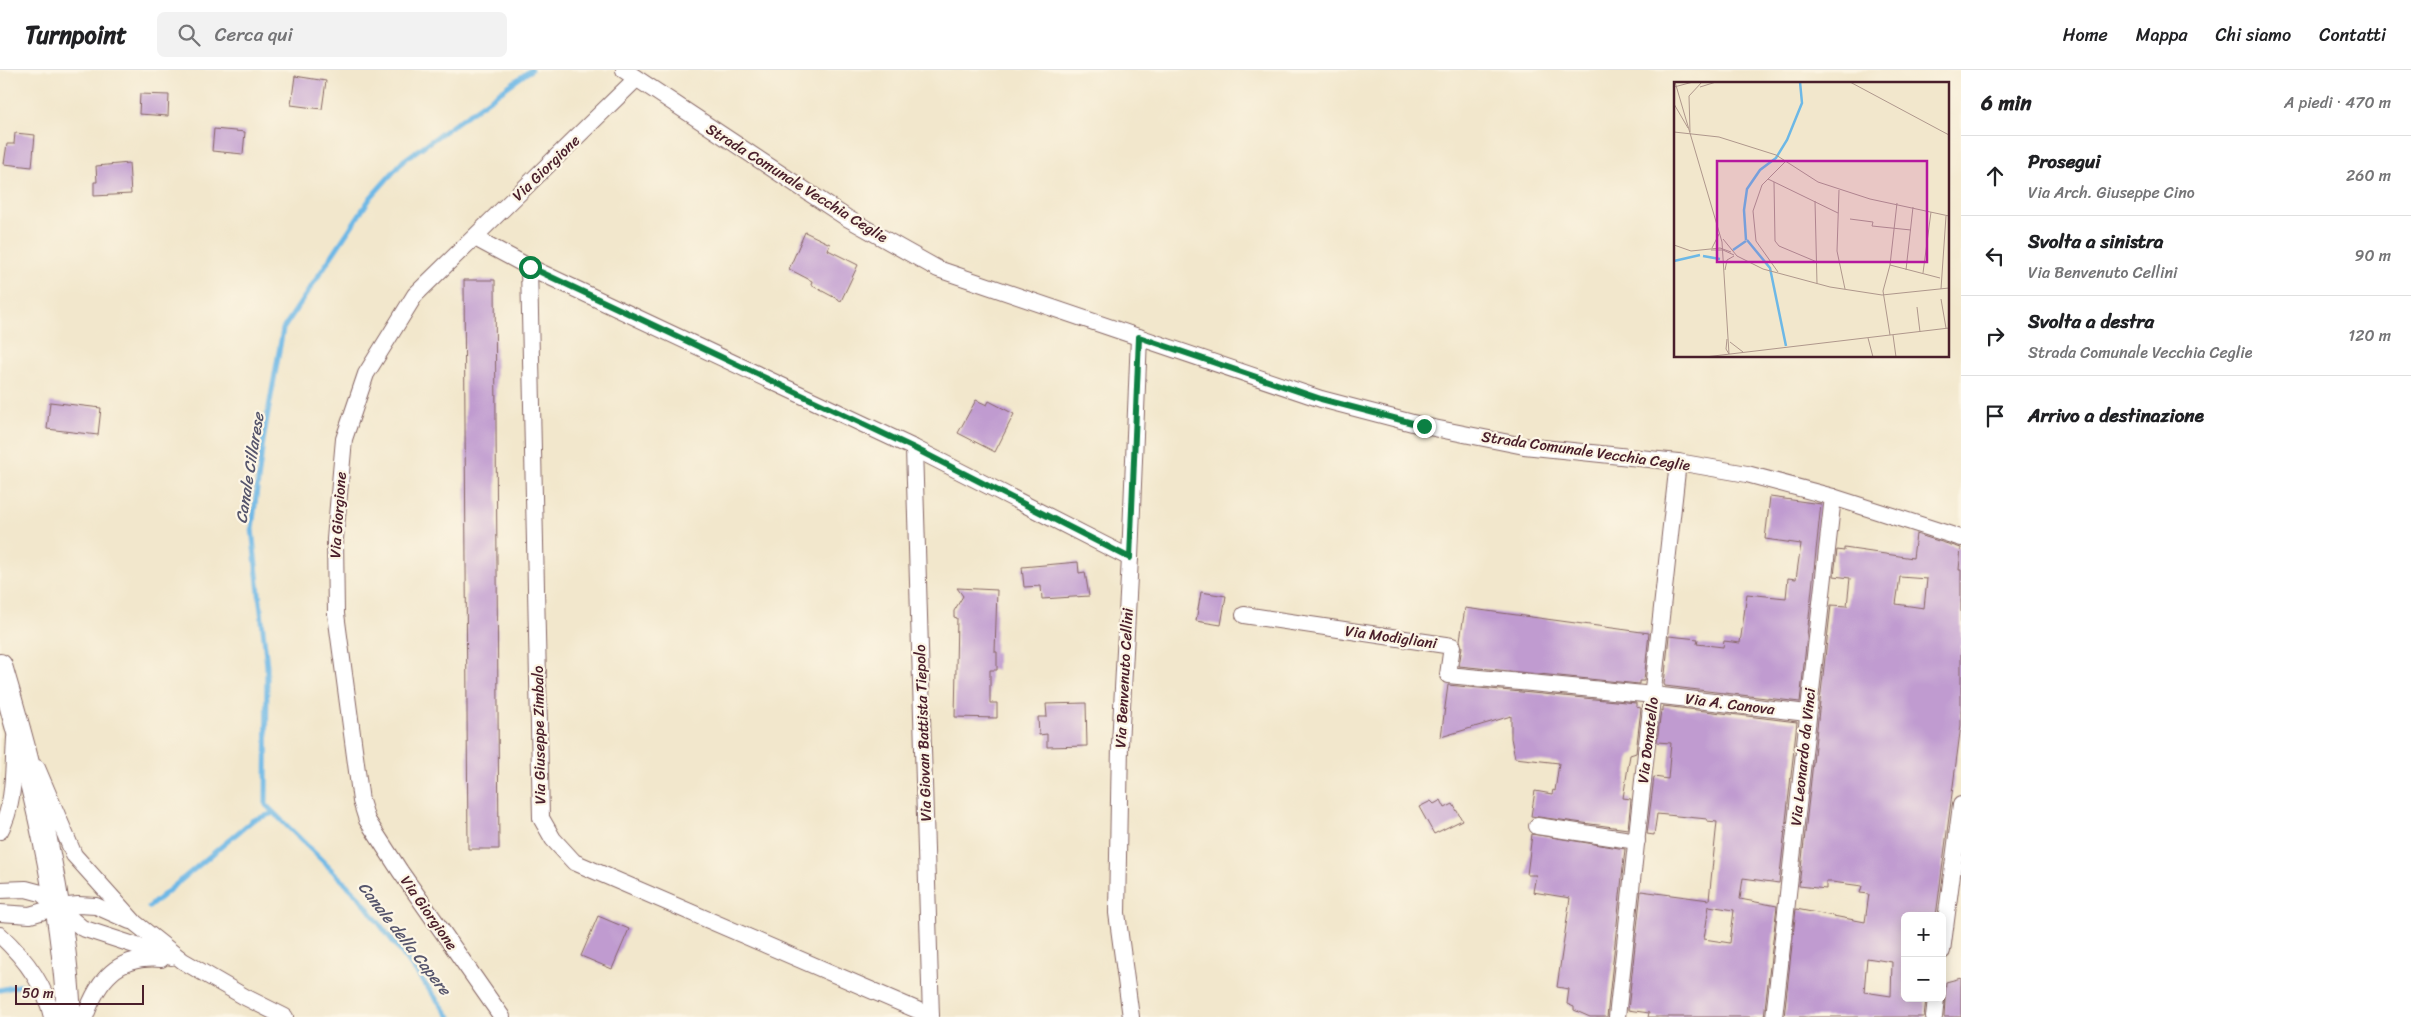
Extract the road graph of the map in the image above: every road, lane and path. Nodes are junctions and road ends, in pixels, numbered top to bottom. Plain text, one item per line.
1 (630, 75) edge
2 (475, 238) junction
3 (530, 267) junction
4 (1139, 337) junction
5 (914, 448) junction
6 (1678, 462) junction
7 (1833, 497) junction
8 (1961, 538) edge
9 (1130, 558) junction
10 (1244, 616) dead end
11 (0, 666) edge
12 (1654, 695) junction
13 (1807, 713) junction
14 (16, 720) junction
15 (1961, 805) edge
16 (1536, 826) dead end
17 (0, 832) edge
18 (1637, 841) junction
19 (0, 890) edge
20 (57, 907) junction
21 (0, 913) edge
22 (1946, 920) edge
23 (134, 923) junction
24 (0, 935) edge
25 (183, 961) junction
26 (1936, 1002) edge
27 (931, 1016) edge
28 (52, 1017) edge
29 (68, 1017) edge
30 (85, 1017) edge
31 (285, 1017) edge
32 (502, 1017) edge
33 (1131, 1017) edge
34 (1617, 1017) edge
35 (1774, 1017) edge
36 (1934, 1017) edge

1 - 2 street, Via Giorgione
1 - 4 street, Strada Comunale Vecchia Ceglie
2 - 3 street
2 - 32 street, Via Giorgione
3 - 5 street
3 - 27 street, Via Giuseppe Zimbalo
4 - 6 street, Strada Comunale Vecchia Ceglie
4 - 9 street, Via Benvenuto Cellini
5 - 9 street
5 - 27 street, Via Giovan Battista Tiepolo
6 - 7 street, Strada Comunale Vecchia Ceglie
6 - 12 street, Via Donatello
7 - 8 street, Strada Comunale Vecchia Ceglie
7 - 13 street, Via Leonardo da Vinci
9 - 33 street, Via Benvenuto Cellini
10 - 12 street, Via Modigliani
11 - 14 main road
12 - 13 street, Via A. Canova
12 - 18 street, Via Donatello
13 - 35 street, Via Leonardo da Vinci
14 - 17 street
14 - 20 main road
14 - 23 street
15 - 22 street
16 - 18 street
18 - 34 street, Via Donatello
19 - 20 street
20 - 21 street
20 - 23 street
20 - 25 street
20 - 29 main road
23 - 25 street
24 - 28 street
25 - 30 street
25 - 31 street
26 - 36 street

